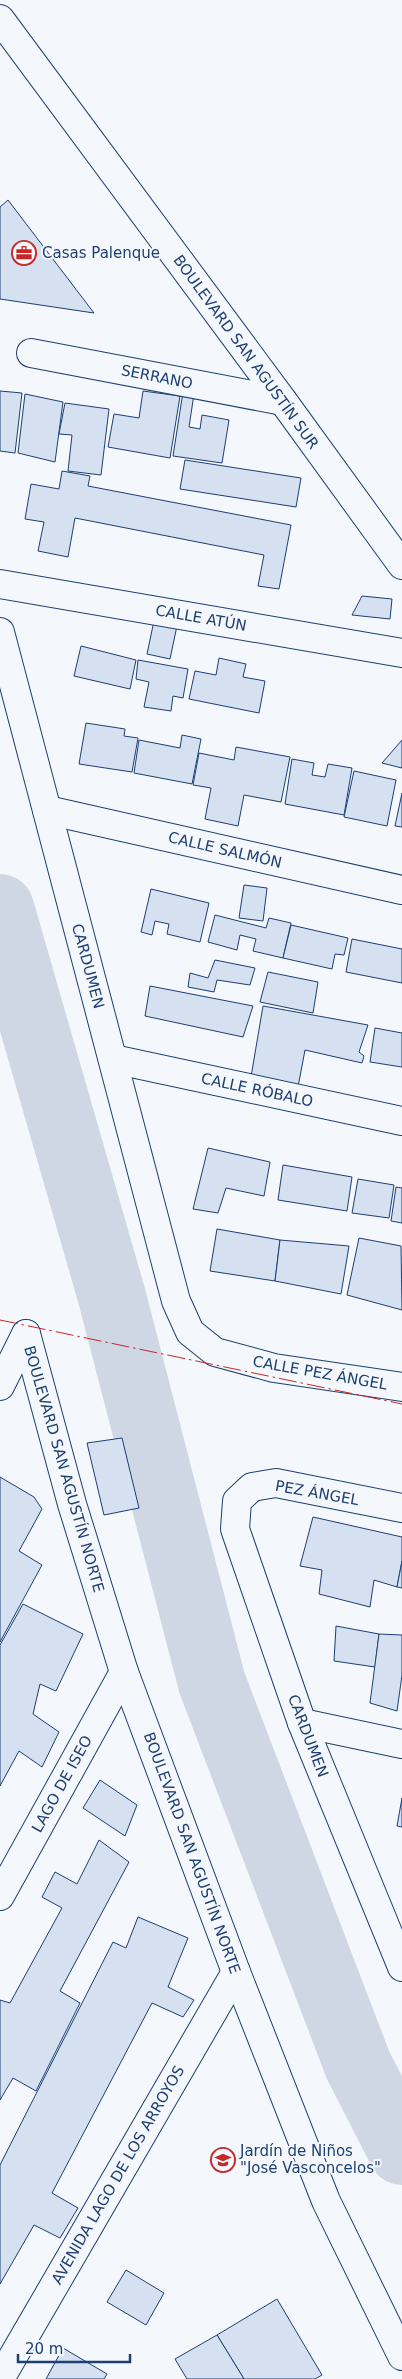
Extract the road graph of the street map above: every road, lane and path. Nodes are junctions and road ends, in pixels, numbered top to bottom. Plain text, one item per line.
1 (0, 18) edge
2 (31, 353) dead end
3 (283, 400) junction
4 (402, 565) edge
5 (0, 584) edge
6 (0, 632) edge
7 (402, 653) edge
8 (47, 810) junction
9 (402, 890) edge
10 (113, 1059) junction
11 (402, 1121) edge
12 (176, 1301) joint
13 (0, 1386) edge
14 (402, 1387) edge
15 (237, 1501) joint
16 (402, 1508) edge
17 (124, 1672) junction
18 (302, 1723) junction
19 (402, 1744) edge
20 (0, 1896) edge
21 (402, 1967) edge
22 (236, 1972) junction
23 (402, 2356) edge
24 (0, 2379) edge

1 - 3 street, BOULEVARD SAN AGUSTÍN SUR
2 - 3 street, SERRANO
3 - 4 street, BOULEVARD SAN AGUSTÍN SUR
5 - 7 street, CALLE ATÚN
6 - 8 street, CARDUMEN
8 - 9 street, CALLE SALMÓN
8 - 10 street, CARDUMEN
10 - 11 street, CALLE RÓBALO
10 - 12 street, CARDUMEN
12 - 14 street, CALLE PEZ ÁNGEL
13 - 17 street, BOULEVARD SAN AGUSTÍN NORTE
15 - 16 street, PEZ ÁNGEL
15 - 18 street, CARDUMEN
17 - 20 street, LAGO DE ISEO
17 - 22 street, BOULEVARD SAN AGUSTÍN NORTE
18 - 19 street
18 - 21 street, CARDUMEN
22 - 23 street, BOULEVARD SAN AGUSTÍN NORTE
22 - 24 street, AVENIDA LAGO DE LOS ARROYOS

